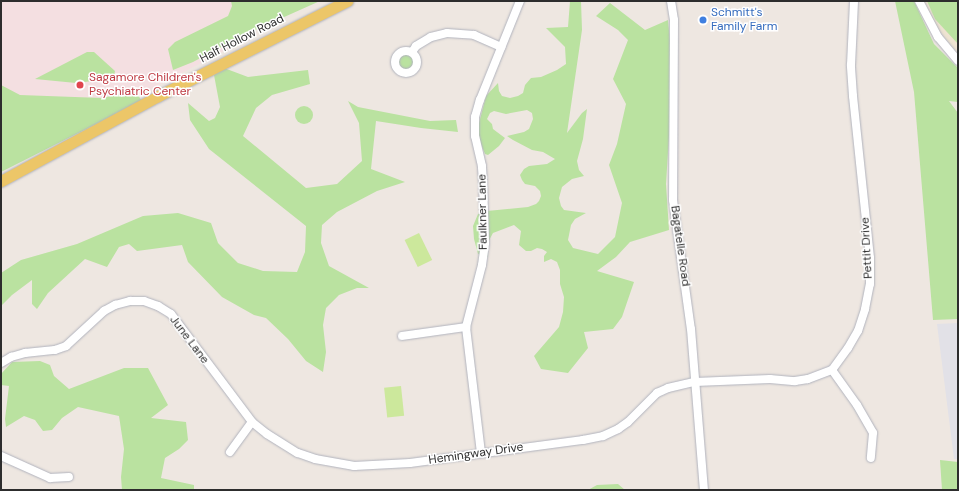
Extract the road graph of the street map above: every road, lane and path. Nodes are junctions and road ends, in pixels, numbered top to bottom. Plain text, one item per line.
1 (347, 1) edge
2 (520, 1) edge
3 (671, 1) edge
4 (854, 1) edge
5 (919, 1) edge
6 (501, 47) junction
7 (412, 52) dead end
8 (958, 61) edge
9 (1, 181) edge
10 (466, 327) junction
11 (402, 336) dead end
12 (1, 363) edge
13 (832, 370) junction
14 (695, 382) junction
15 (252, 422) junction
16 (230, 452) dead end
17 (481, 453) junction
18 (1, 456) edge
19 (871, 458) dead end
20 (69, 477) dead end
21 (704, 490) edge

1 - 9 main road, Half Hollow Road
2 - 6 street, Faulkner Lane
3 - 14 street, Bagatelle Road
4 - 13 street, Pettit Drive
5 - 8 street
6 - 7 street
6 - 10 street, Faulkner Lane
10 - 11 street
10 - 17 street, Faulkner Lane
12 - 15 street, June Lane
13 - 14 street
13 - 19 street
14 - 17 street, Hemingway Drive
14 - 21 street, Bagatelle Road
15 - 16 street
15 - 17 street, Hemingway Drive
18 - 20 street

